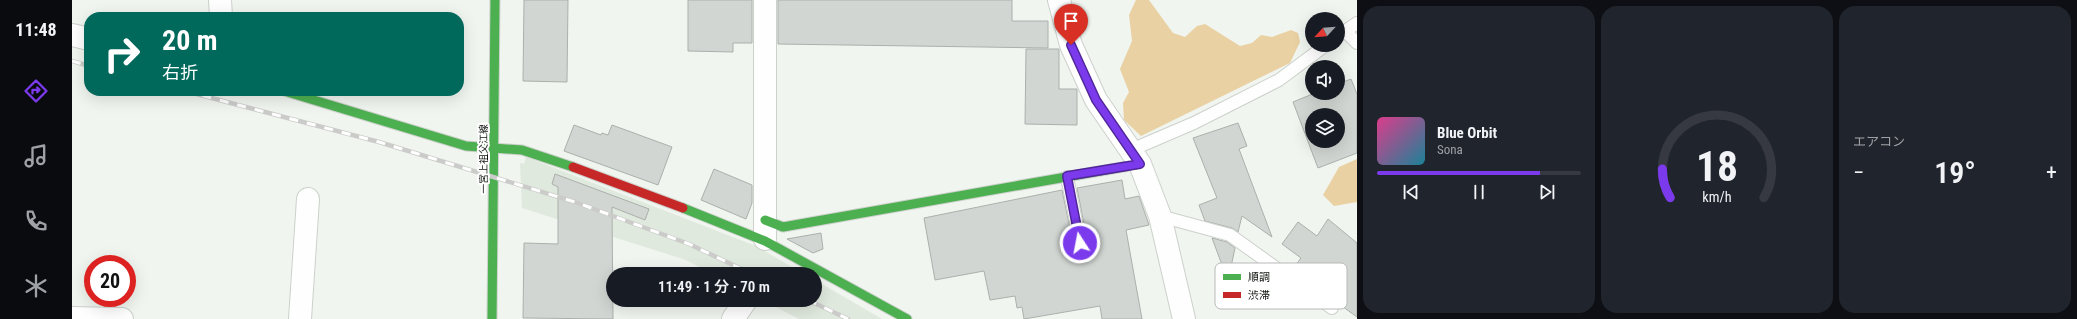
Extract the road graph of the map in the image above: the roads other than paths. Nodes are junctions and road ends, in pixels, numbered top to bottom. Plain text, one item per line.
1 (220, 0) edge
2 (495, 0) edge
3 (765, 0) edge
4 (1059, 0) edge
5 (221, 12) edge
6 (1357, 23) edge
7 (1345, 31) edge
8 (72, 35) edge
9 (1345, 36) edge
10 (84, 38) edge
11 (1357, 43) edge
12 (1317, 52) edge
13 (301, 96) edge
14 (494, 148) junction
15 (1135, 157) junction
16 (1067, 176) junction
17 (308, 199) dead end
18 (1160, 216) junction
19 (765, 220) junction
20 (765, 242) junction
21 (1083, 256) dead end
22 (1269, 263) edge
23 (741, 307) edge
24 (72, 318) edge
25 (122, 319) edge
26 (300, 319) edge
27 (492, 319) edge
28 (733, 319) edge
29 (907, 319) edge
30 (1184, 319) edge

1 - 5 street
2 - 14 street, 一宮上祖父江線
3 - 19 street
4 - 15 street
6 - 7 lane
8 - 10 street
9 - 11 lane
12 - 15 lane
13 - 14 street
14 - 20 street
14 - 27 street, 一宮上祖父江線
15 - 16 street
15 - 18 street
16 - 19 street
16 - 21 lane
17 - 26 street
18 - 22 lane
18 - 30 street
19 - 20 street
20 - 29 street
23 - 28 street
24 - 25 street

